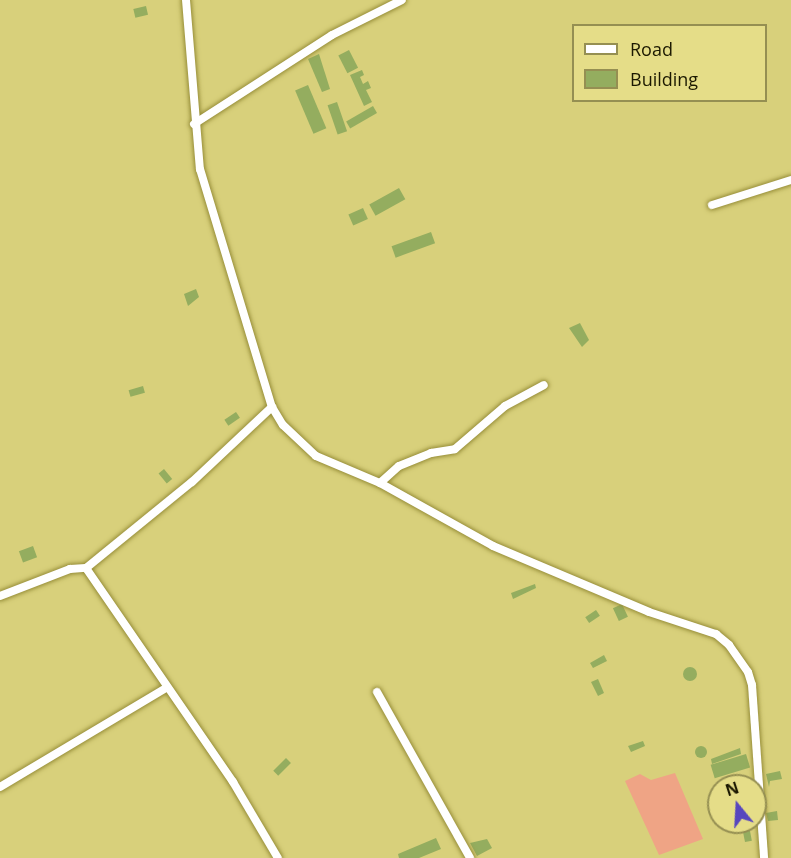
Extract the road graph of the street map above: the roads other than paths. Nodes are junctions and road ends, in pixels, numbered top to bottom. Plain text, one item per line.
1 (186, 0) edge
2 (402, 0) edge
3 (194, 124) junction
4 (791, 180) edge
5 (712, 205) dead end
6 (544, 385) dead end
7 (272, 407) junction
8 (380, 483) junction
9 (86, 568) junction
10 (0, 597) edge
11 (166, 688) junction
12 (378, 692) dead end
13 (0, 787) edge
14 (278, 858) edge
15 (470, 858) edge
16 (764, 858) edge

1 - 3 street
2 - 3 street
3 - 7 street
4 - 5 street
6 - 8 street
7 - 8 street
7 - 9 street
8 - 16 street
9 - 10 street
9 - 11 street
11 - 13 street
11 - 14 street
12 - 15 street

